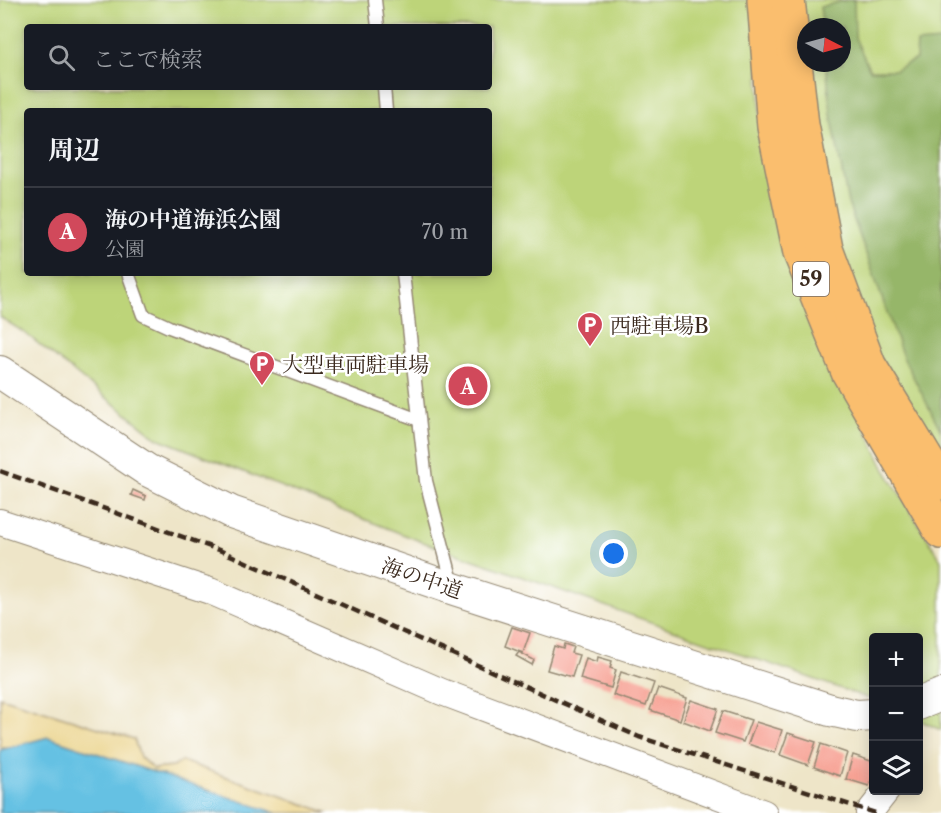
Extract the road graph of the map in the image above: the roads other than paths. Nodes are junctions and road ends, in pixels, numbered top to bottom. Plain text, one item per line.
1 (375, 0) edge
2 (764, 0) edge
3 (788, 0) edge
4 (378, 24) edge
5 (384, 92) edge
6 (379, 108) edge
7 (386, 108) edge
8 (129, 276) edge
9 (403, 276) edge
10 (0, 372) edge
11 (419, 420) junction
12 (941, 483) edge
13 (0, 522) edge
14 (941, 532) edge
15 (454, 589) junction
16 (869, 715) edge
17 (883, 795) edge
18 (764, 813) edge
19 (869, 813) edge

1 - 4 lane
2 - 14 main road, 59
3 - 12 main road, 59
5 - 6 lane
5 - 7 lane
8 - 11 lane
9 - 11 lane
10 - 15 street, 海の中道
11 - 15 lane
13 - 18 street
15 - 16 street, 海の中道
17 - 19 street

